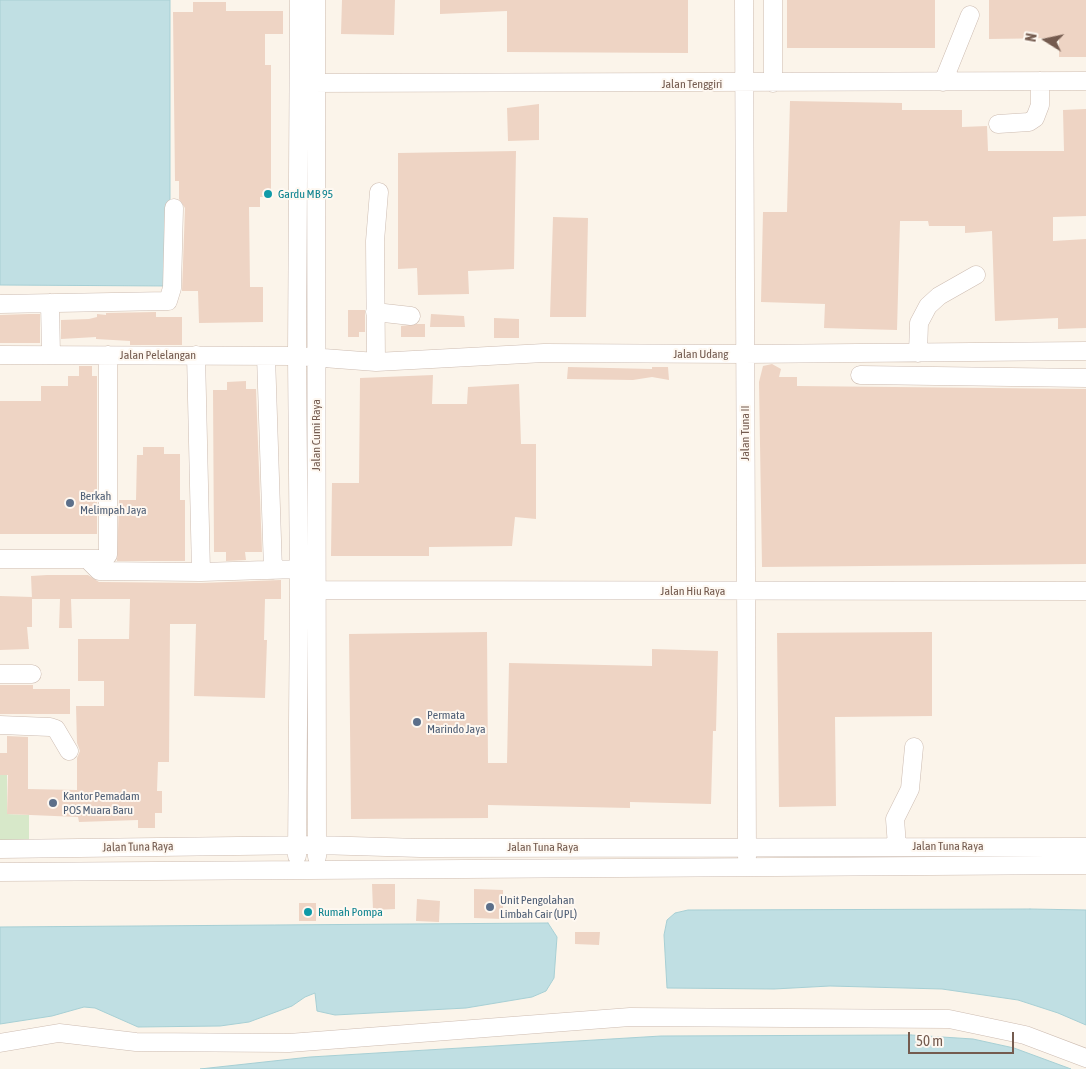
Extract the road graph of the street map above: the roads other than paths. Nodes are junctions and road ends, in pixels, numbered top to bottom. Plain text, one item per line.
1 (299, 0) edge
2 (316, 0) edge
3 (744, 0) edge
4 (773, 0) edge
5 (970, 15) dead end
6 (1040, 81) junction
7 (1086, 81) edge
8 (943, 82) junction
9 (307, 83) junction
10 (773, 83) junction
11 (744, 84) junction
12 (998, 124) dead end
13 (379, 192) dead end
14 (174, 208) dead end
15 (298, 240) junction
16 (315, 240) junction
17 (976, 275) dead end
18 (50, 303) junction
19 (0, 304) edge
20 (374, 312) junction
21 (411, 316) dead end
22 (1086, 351) edge
23 (918, 352) junction
24 (744, 354) junction
25 (50, 355) junction
26 (108, 355) junction
27 (196, 355) junction
28 (0, 356) edge
29 (266, 356) junction
30 (297, 356) junction
31 (316, 357) junction
32 (376, 362) junction
33 (860, 375) dead end
34 (1086, 378) edge
35 (316, 442) junction
36 (298, 444) junction
37 (299, 496) junction
38 (316, 496) junction
39 (86, 559) junction
40 (0, 560) edge
41 (299, 569) junction
42 (273, 570) junction
43 (201, 572) junction
44 (308, 590) junction
45 (746, 591) junction
46 (1086, 591) edge
47 (0, 674) edge
48 (32, 674) dead end
49 (0, 725) edge
50 (914, 746) dead end
51 (69, 751) dead end
52 (298, 756) junction
53 (316, 756) junction
54 (317, 845) junction
55 (297, 846) junction
56 (897, 846) junction
57 (982, 846) junction
58 (162, 847) junction
59 (575, 847) junction
60 (747, 847) junction
61 (1086, 847) edge
62 (420, 848) junction
63 (0, 849) edge
64 (982, 865) junction
65 (747, 866) junction
66 (1086, 866) edge
67 (576, 868) junction
68 (297, 869) junction
69 (317, 869) junction
70 (420, 869) junction
71 (162, 870) junction
72 (0, 872) edge
73 (0, 1042) edge
74 (1086, 1058) edge

1 - 9 street, Jalan Cumi Raya
2 - 9 street, Jalan Cumi Raya
3 - 11 street, Jalan Tuna II
4 - 10 street
5 - 8 street
6 - 7 street, Jalan Tenggiri
6 - 8 street, Jalan Tenggiri
6 - 12 street
8 - 10 street, Jalan Tenggiri
9 - 11 street, Jalan Tenggiri
9 - 15 street, Jalan Cumi Raya
9 - 16 street, Jalan Cumi Raya
10 - 11 street, Jalan Tenggiri
11 - 24 street, Jalan Tuna II
13 - 20 street
14 - 18 street
15 - 16 street
15 - 30 street, Jalan Cumi Raya
16 - 31 street, Jalan Cumi Raya
17 - 23 street
18 - 19 street
18 - 25 street
20 - 21 street
20 - 32 street
22 - 23 street, Jalan Udang
23 - 24 street, Jalan Udang
24 - 32 street, Jalan Udang
24 - 45 street, Jalan Tuna II
25 - 26 street, Jalan Pelelangan
25 - 28 street, Jalan Pelelangan
26 - 27 street, Jalan Pelelangan
26 - 39 street
27 - 29 street, Jalan Pelelangan
27 - 43 street
29 - 30 street, Jalan Pelelangan
29 - 42 street
30 - 31 street, Jalan Pelelangan
30 - 36 street, Jalan Cumi Raya
31 - 32 street, Jalan Udang
31 - 35 street, Jalan Cumi Raya
33 - 34 street
35 - 36 street
35 - 38 street, Jalan Cumi Raya
36 - 37 street, Jalan Cumi Raya
37 - 38 street
37 - 41 street, Jalan Cumi Raya
38 - 44 street, Jalan Cumi Raya
39 - 40 street
39 - 43 street
41 - 42 street
41 - 44 street, Jalan Cumi Raya
42 - 43 street
44 - 45 street, Jalan Hiu Raya
44 - 52 street, Jalan Cumi Raya
44 - 53 street, Jalan Cumi Raya
45 - 46 street, Jalan Hiu Raya
45 - 60 street, Jalan Tuna II
47 - 48 street
49 - 51 street
50 - 56 street
52 - 53 street
52 - 55 street, Jalan Cumi Raya
53 - 54 street, Jalan Cumi Raya
54 - 55 street, Jalan Tuna Raya
54 - 62 street, Jalan Tuna Raya
54 - 69 street, Jalan Cumi Raya
55 - 58 street, Jalan Tuna Raya
55 - 68 street, Jalan Cumi Raya
56 - 57 street, Jalan Tuna Raya
56 - 60 street, Jalan Tuna Raya
57 - 61 street, Jalan Tuna Raya
57 - 64 street
58 - 63 street, Jalan Tuna Raya
58 - 71 street
59 - 60 street, Jalan Tuna Raya
59 - 62 street, Jalan Tuna Raya
59 - 67 street
60 - 65 street, Jalan Tuna II
62 - 70 street
64 - 65 street, Jalan Tuna Raya
64 - 66 street, Jalan Tuna Raya
65 - 67 street, Jalan Tuna Raya
67 - 70 street, Jalan Tuna Raya
68 - 69 street, Jalan Tuna Raya
68 - 71 street, Jalan Tuna Raya
69 - 70 street, Jalan Tuna Raya
71 - 72 street, Jalan Tuna Raya
73 - 74 street

